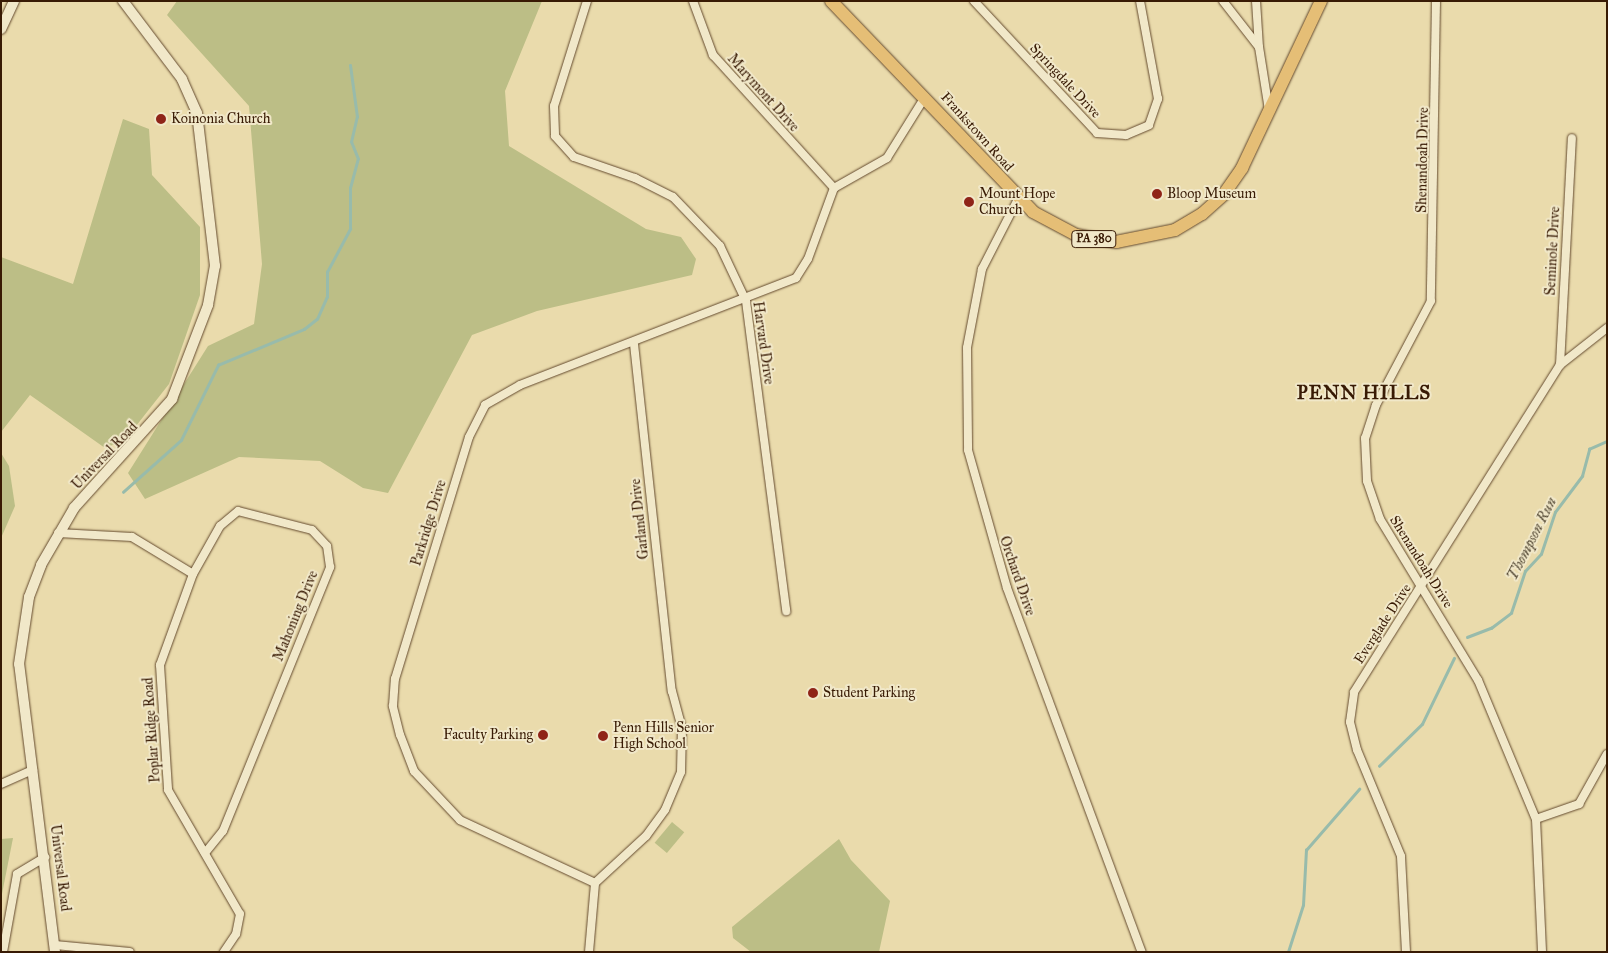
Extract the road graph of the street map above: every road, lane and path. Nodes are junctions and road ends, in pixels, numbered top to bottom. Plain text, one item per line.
1 (14, 1) edge
2 (124, 1) edge
3 (587, 1) edge
4 (693, 1) edge
5 (831, 1) edge
6 (974, 1) edge
7 (1140, 1) edge
8 (1223, 1) edge
9 (1256, 1) edge
10 (1321, 1) edge
11 (1436, 1) edge
12 (1, 29) edge
13 (1259, 47) junction
14 (925, 97) junction
15 (1269, 112) junction
16 (1572, 138) dead end
17 (834, 188) junction
18 (1018, 199) junction
19 (746, 301) junction
20 (1607, 328) edge
21 (634, 344) junction
22 (1560, 365) junction
23 (58, 533) junction
24 (193, 574) junction
25 (1421, 588) junction
26 (786, 611) dead end
27 (1607, 754) edge
28 (33, 770) junction
29 (1, 784) edge
30 (1536, 819) junction
31 (205, 853) junction
32 (45, 857) junction
33 (595, 883) junction
34 (55, 948) edge
35 (3, 952) edge
36 (130, 952) edge
37 (224, 952) edge
38 (589, 952) edge
39 (1142, 952) edge
40 (1406, 952) edge
41 (1542, 952) edge

1 - 12 street
2 - 23 street, Universal Road
3 - 19 street, Harvard Drive
4 - 17 street, Marymont Drive
5 - 14 main road, Frankstown Road / PA 380
6 - 7 street, Springdale Drive
8 - 13 street
9 - 13 street
10 - 15 main road, Frankstown Road / PA 380
11 - 25 street, Shenandoah Drive
13 - 15 street
14 - 17 street
14 - 18 main road, Frankstown Road / PA 380
15 - 18 main road, Frankstown Road / PA 380
16 - 22 street, Seminole Drive
17 - 19 street, Parkridge Drive
18 - 39 street, Orchard Drive
19 - 21 street, Parkridge Drive
19 - 26 street, Harvard Drive
20 - 22 street, Everglade Drive
21 - 33 street, Garland Drive
21 - 33 street, Parkridge Drive
22 - 25 street, Everglade Drive
23 - 24 street
23 - 28 street, Universal Road
24 - 31 street, Poplar Ridge Road
24 - 31 street, Mahoning Drive
25 - 30 street, Shenandoah Drive
25 - 40 street, Everglade Drive
27 - 30 street
28 - 29 street
28 - 32 street, Universal Road
30 - 41 street, Shenandoah Drive
31 - 37 street, Poplar Ridge Road
32 - 34 street, Universal Road
32 - 35 street
33 - 38 street
34 - 36 street

